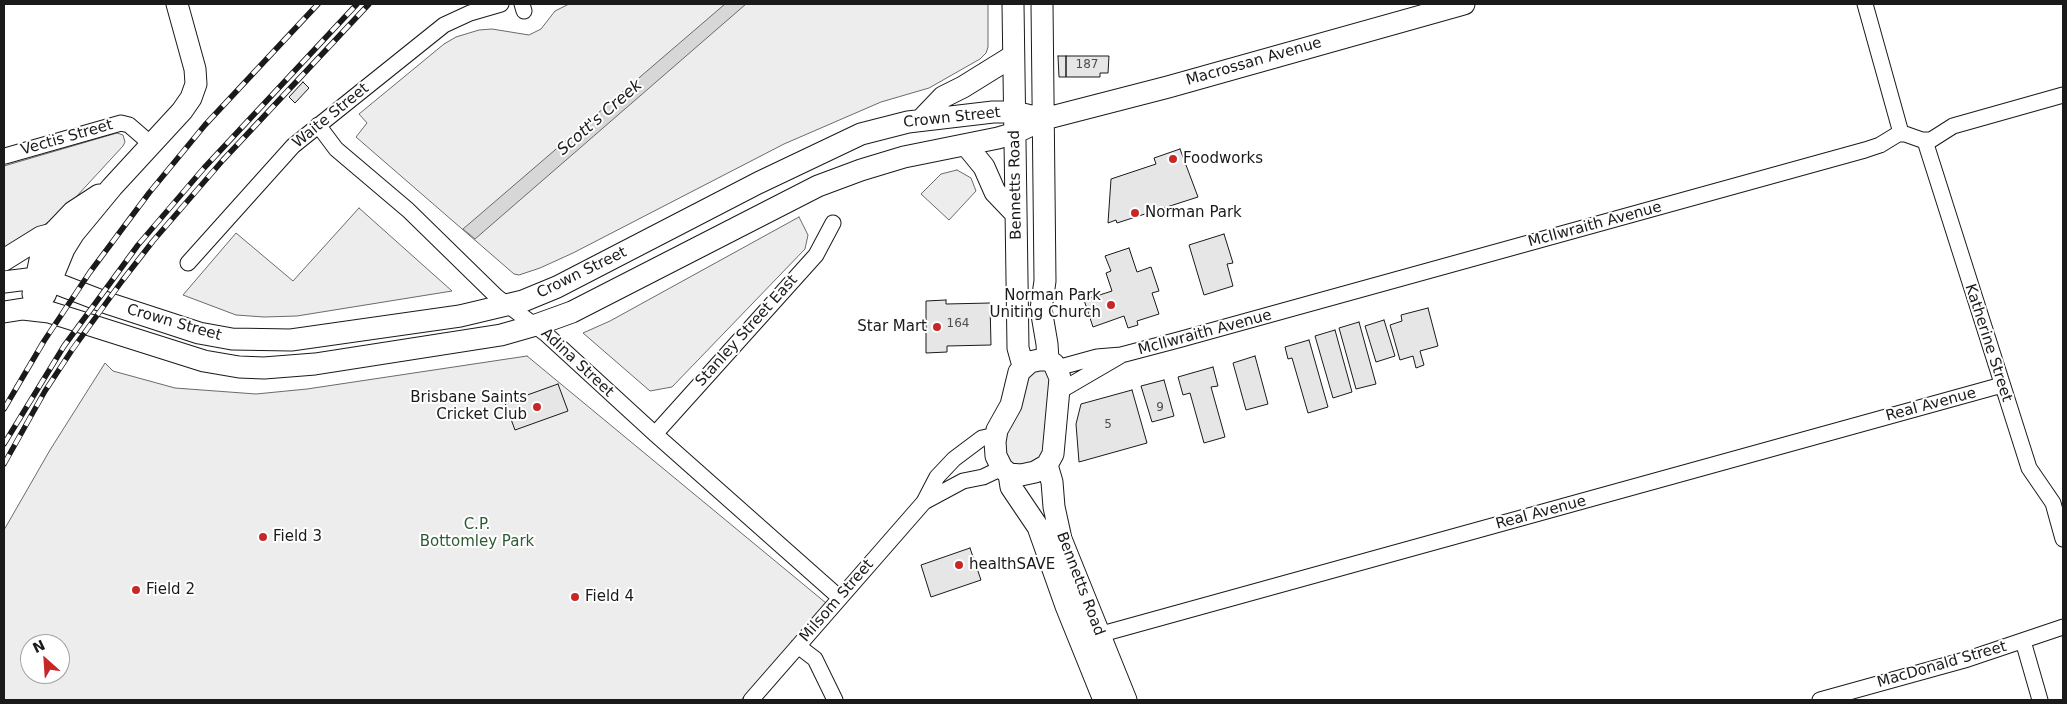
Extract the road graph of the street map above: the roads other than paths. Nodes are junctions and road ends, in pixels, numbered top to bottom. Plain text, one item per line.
1 (177, 4) edge
2 (501, 4) edge
3 (1013, 4) edge
4 (1042, 4) edge
5 (1464, 4) edge
6 (1865, 4) edge
7 (1013, 56) junction
8 (2063, 95) edge
9 (1044, 119) junction
10 (921, 120) junction
11 (1015, 123) junction
12 (318, 126) junction
13 (1901, 133) junction
14 (1925, 141) junction
15 (151, 144) junction
16 (966, 145) junction
17 (5, 156) dead end
18 (112, 187) junction
19 (1016, 214) junction
20 (833, 223) dead end
21 (52, 234) junction
22 (4, 260) edge
23 (188, 264) dead end
24 (43, 280) junction
25 (4, 282) edge
26 (507, 305) junction
27 (35, 309) junction
28 (4, 312) edge
29 (536, 325) junction
30 (1121, 356) junction
31 (1052, 364) junction
32 (1023, 366) junction
33 (2002, 385) junction
34 (1060, 391) junction
35 (655, 434) junction
36 (996, 435) junction
37 (1047, 465) junction
38 (1006, 471) junction
39 (924, 502) junction
40 (2063, 539) edge
41 (840, 598) junction
42 (2063, 627) edge
43 (1089, 638) junction
44 (2023, 641) junction
45 (798, 646) junction
46 (751, 700) edge
47 (835, 700) edge
48 (1104, 700) edge
49 (1126, 700) edge
50 (1820, 700) edge
51 (2040, 700) edge

1 - 15 main road
2 - 12 street, Waite Street
3 - 7 main road, Bennetts Road
4 - 9 main road, Bennetts Road
5 - 9 main road, Macrossan Avenue
6 - 13 street
7 - 10 main road
7 - 11 main road, Bennetts Road
8 - 14 street
9 - 11 main road, Crown Street
9 - 31 main road, Bennetts Road
10 - 11 main road, Crown Street
10 - 26 main road, Crown Street
11 - 16 main road, Crown Street
11 - 19 main road, Bennetts Road
12 - 23 street, Waite Street
12 - 26 street, Adina Street
13 - 14 street
13 - 30 street, McIlwraith Avenue
14 - 33 street, Katherine Street
15 - 17 street, Vectis Street
15 - 18 main road
16 - 19 main road
16 - 29 main road, Crown Street
18 - 21 main road
18 - 24 main road
19 - 32 main road, Bennetts Road
20 - 35 street, Stanley Street East
21 - 22 main road
21 - 24 main road
24 - 25 main road, Crown Street
24 - 26 main road, Crown Street
24 - 27 main road
26 - 29 street, Adina Street
27 - 28 main road, Crown Street
27 - 29 main road, Crown Street
29 - 35 street, Adina Street
30 - 31 street, McIlwraith Avenue
30 - 34 street, McIlwraith Avenue
31 - 32 main road
31 - 34 main road, Bennetts Road
32 - 36 main road
33 - 40 street, Katherine Street
33 - 43 street, Real Avenue
34 - 37 main road, Bennetts Road
35 - 41 street, Adina Street
36 - 38 main road, Bennetts Road
36 - 39 street, Milsom Street
37 - 38 main road
37 - 43 main road, Bennetts Road
38 - 39 street, Milsom Street
38 - 43 main road, Bennetts Road
39 - 41 street, Milsom Street
41 - 45 street, Milsom Street
42 - 44 street, MacDonald Street
43 - 48 main road, Bennetts Road
43 - 49 main road, Bennetts Road
44 - 50 street, MacDonald Street
44 - 51 street
45 - 46 street, Milsom Street
45 - 47 street

